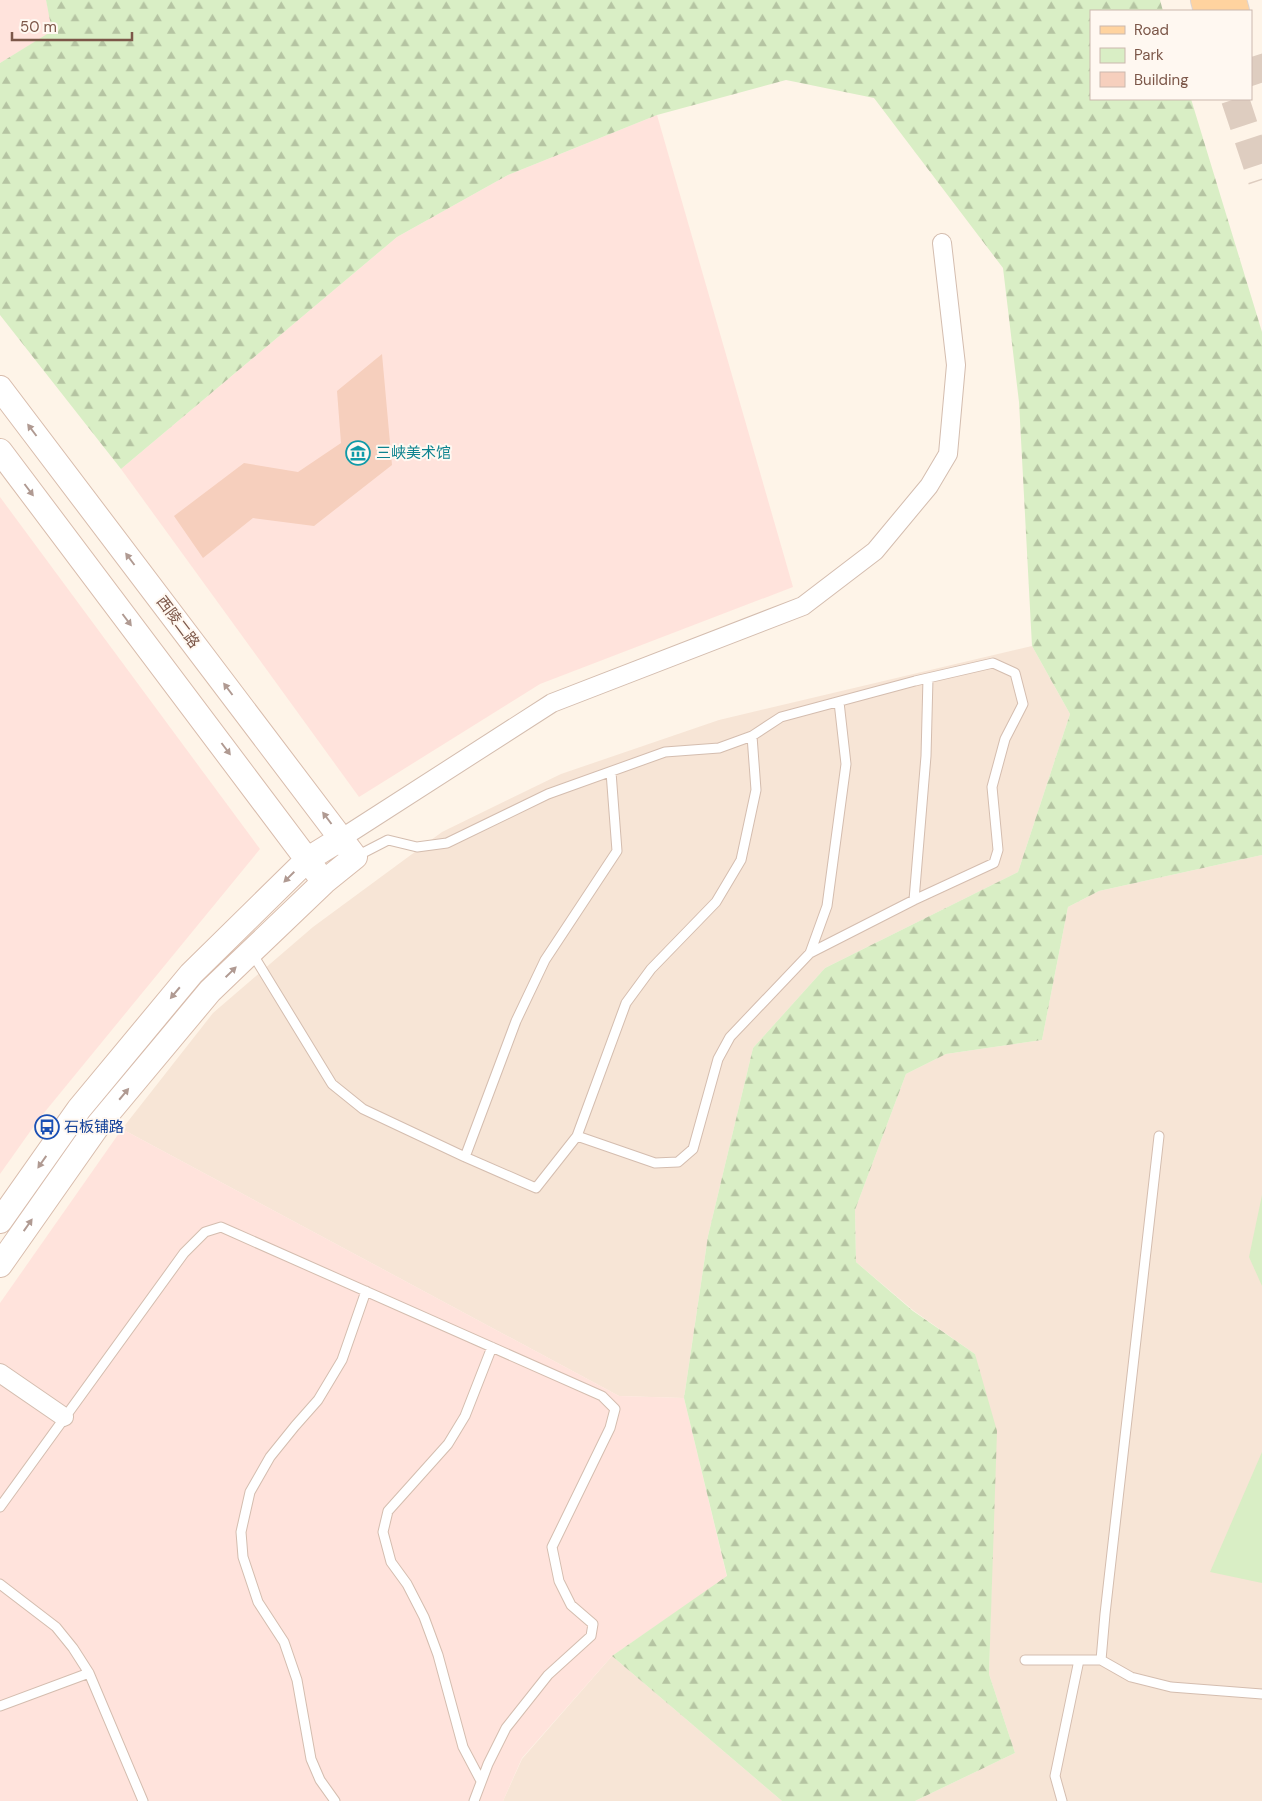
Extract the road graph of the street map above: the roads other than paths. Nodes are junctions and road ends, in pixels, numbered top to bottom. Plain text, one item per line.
1 (942, 244) dead end
2 (0, 388) edge
3 (0, 451) edge
4 (928, 678) junction
5 (838, 702) junction
6 (752, 736) junction
7 (611, 772) junction
8 (342, 838) junction
9 (355, 857) junction
10 (308, 859) junction
11 (324, 882) junction
12 (914, 900) junction
13 (251, 952) junction
14 (810, 953) junction
15 (577, 1136) junction
16 (1159, 1136) dead end
17 (465, 1157) junction
18 (0, 1221) edge
19 (0, 1265) edge
20 (366, 1291) junction
21 (492, 1347) junction
22 (0, 1373) edge
23 (64, 1417) junction
24 (0, 1507) edge
25 (0, 1584) edge
26 (1025, 1660) dead end
27 (1079, 1660) junction
28 (1101, 1660) junction
29 (89, 1673) junction
30 (1262, 1694) edge
31 (0, 1706) edge
32 (482, 1781) junction
33 (143, 1801) edge
34 (335, 1801) edge
35 (474, 1801) edge
36 (1062, 1801) edge

1 - 8 street
8 -> 2 main road, 西陵二路
3 -> 10 main road
4 - 5 lane
4 - 12 lane
4 - 12 lane
5 - 6 lane
5 - 14 lane
6 - 7 lane
6 - 15 lane
7 - 9 lane
7 - 17 lane
8 - 9 main road, 西陵二路
8 - 10 main road
9 - 11 main road
10 - 11 main road
10 -> 18 main road
11 - 13 main road
12 - 14 lane
13 - 17 lane
19 -> 13 main road
14 - 15 lane
15 - 17 lane
16 - 28 lane
20 - 21 lane
20 - 23 lane
20 - 34 lane
21 - 32 lane
21 - 32 lane
22 - 23 street
23 - 24 lane
25 - 29 lane
26 - 27 lane
27 - 28 lane
27 - 36 lane
28 - 30 lane
29 - 31 lane
29 - 33 lane
32 - 35 lane

